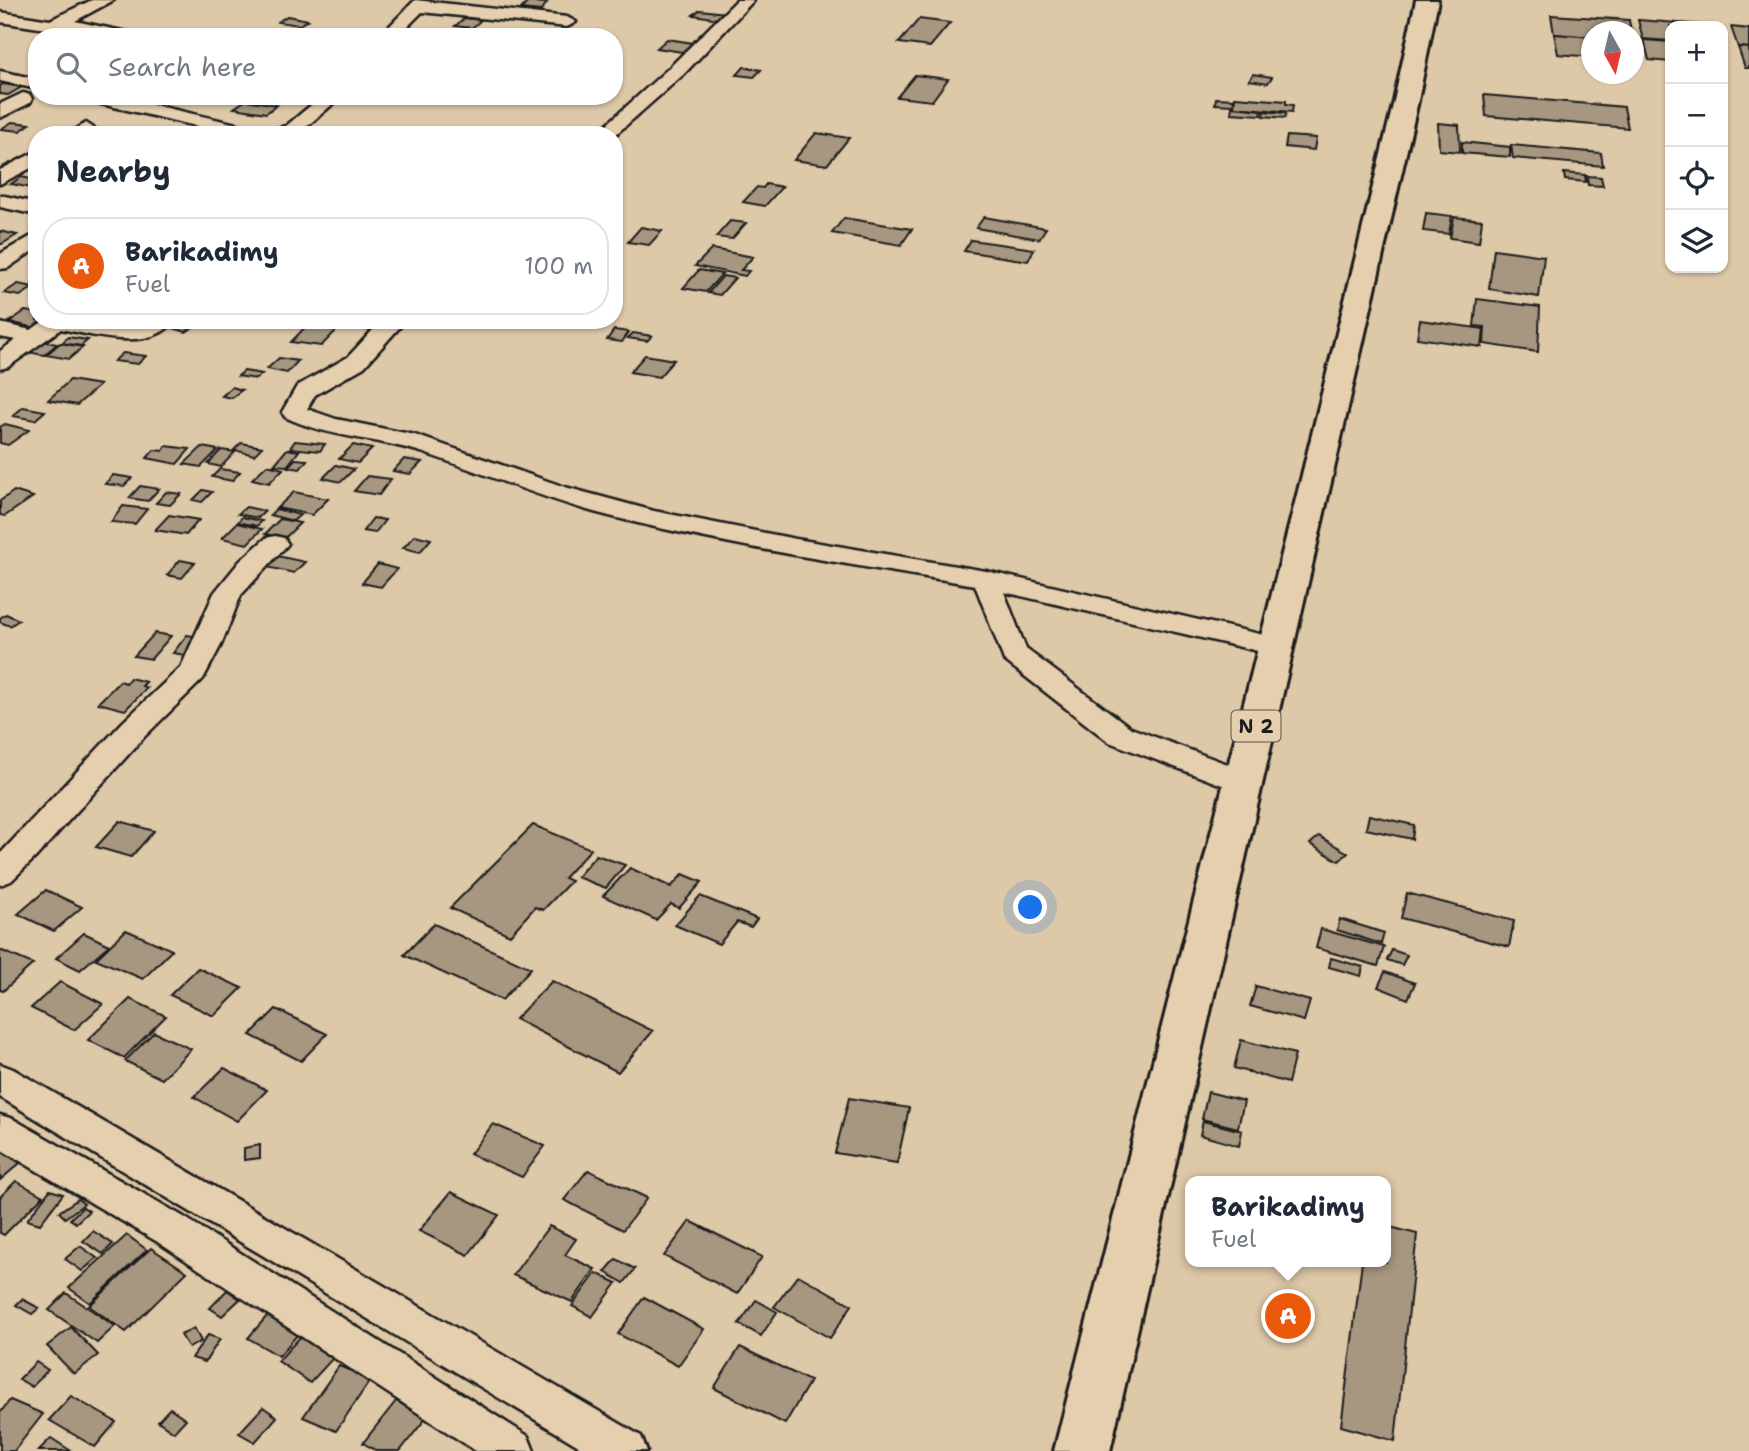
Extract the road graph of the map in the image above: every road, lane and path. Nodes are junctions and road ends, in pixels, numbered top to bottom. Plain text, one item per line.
1 (106, 0) edge
2 (746, 0) edge
3 (1427, 0) edge
4 (421, 4) edge
5 (0, 17) edge
6 (566, 22) dead end
7 (60, 23) junction
8 (84, 28) edge
9 (396, 28) edge
10 (0, 76) edge
11 (28, 82) edge
12 (23, 99) dead end
13 (129, 105) edge
14 (322, 105) edge
15 (0, 112) edge
16 (222, 126) edge
17 (298, 126) edge
18 (615, 126) edge
19 (28, 162) edge
20 (0, 177) edge
21 (0, 201) edge
22 (28, 207) edge
23 (28, 245) edge
24 (0, 263) edge
25 (48, 329) edge
26 (101, 329) edge
27 (147, 329) edge
28 (387, 329) edge
29 (0, 330) edge
30 (36, 338) junction
31 (0, 362) edge
32 (275, 544) dead end
33 (986, 579) junction
34 (1275, 646) junction
35 (1243, 782) junction
36 (0, 873) edge
37 (0, 1079) edge
38 (0, 1130) edge
39 (513, 1451) edge
40 (626, 1451) edge
41 (1082, 1451) edge

1 - 7 street
2 - 18 street
3 - 34 main road, N 2
4 - 6 street
4 - 9 street
5 - 7 street
7 - 8 street
10 - 11 street
12 - 15 street
13 - 16 street
14 - 17 street
19 - 20 street
21 - 22 street
23 - 24 street
25 - 30 street
26 - 27 street
28 - 33 street
29 - 30 street
30 - 31 street
32 - 36 street
33 - 34 street
33 - 35 street
34 - 35 main road, N 2
35 - 41 main road, N 2
37 - 40 street
38 - 39 street

